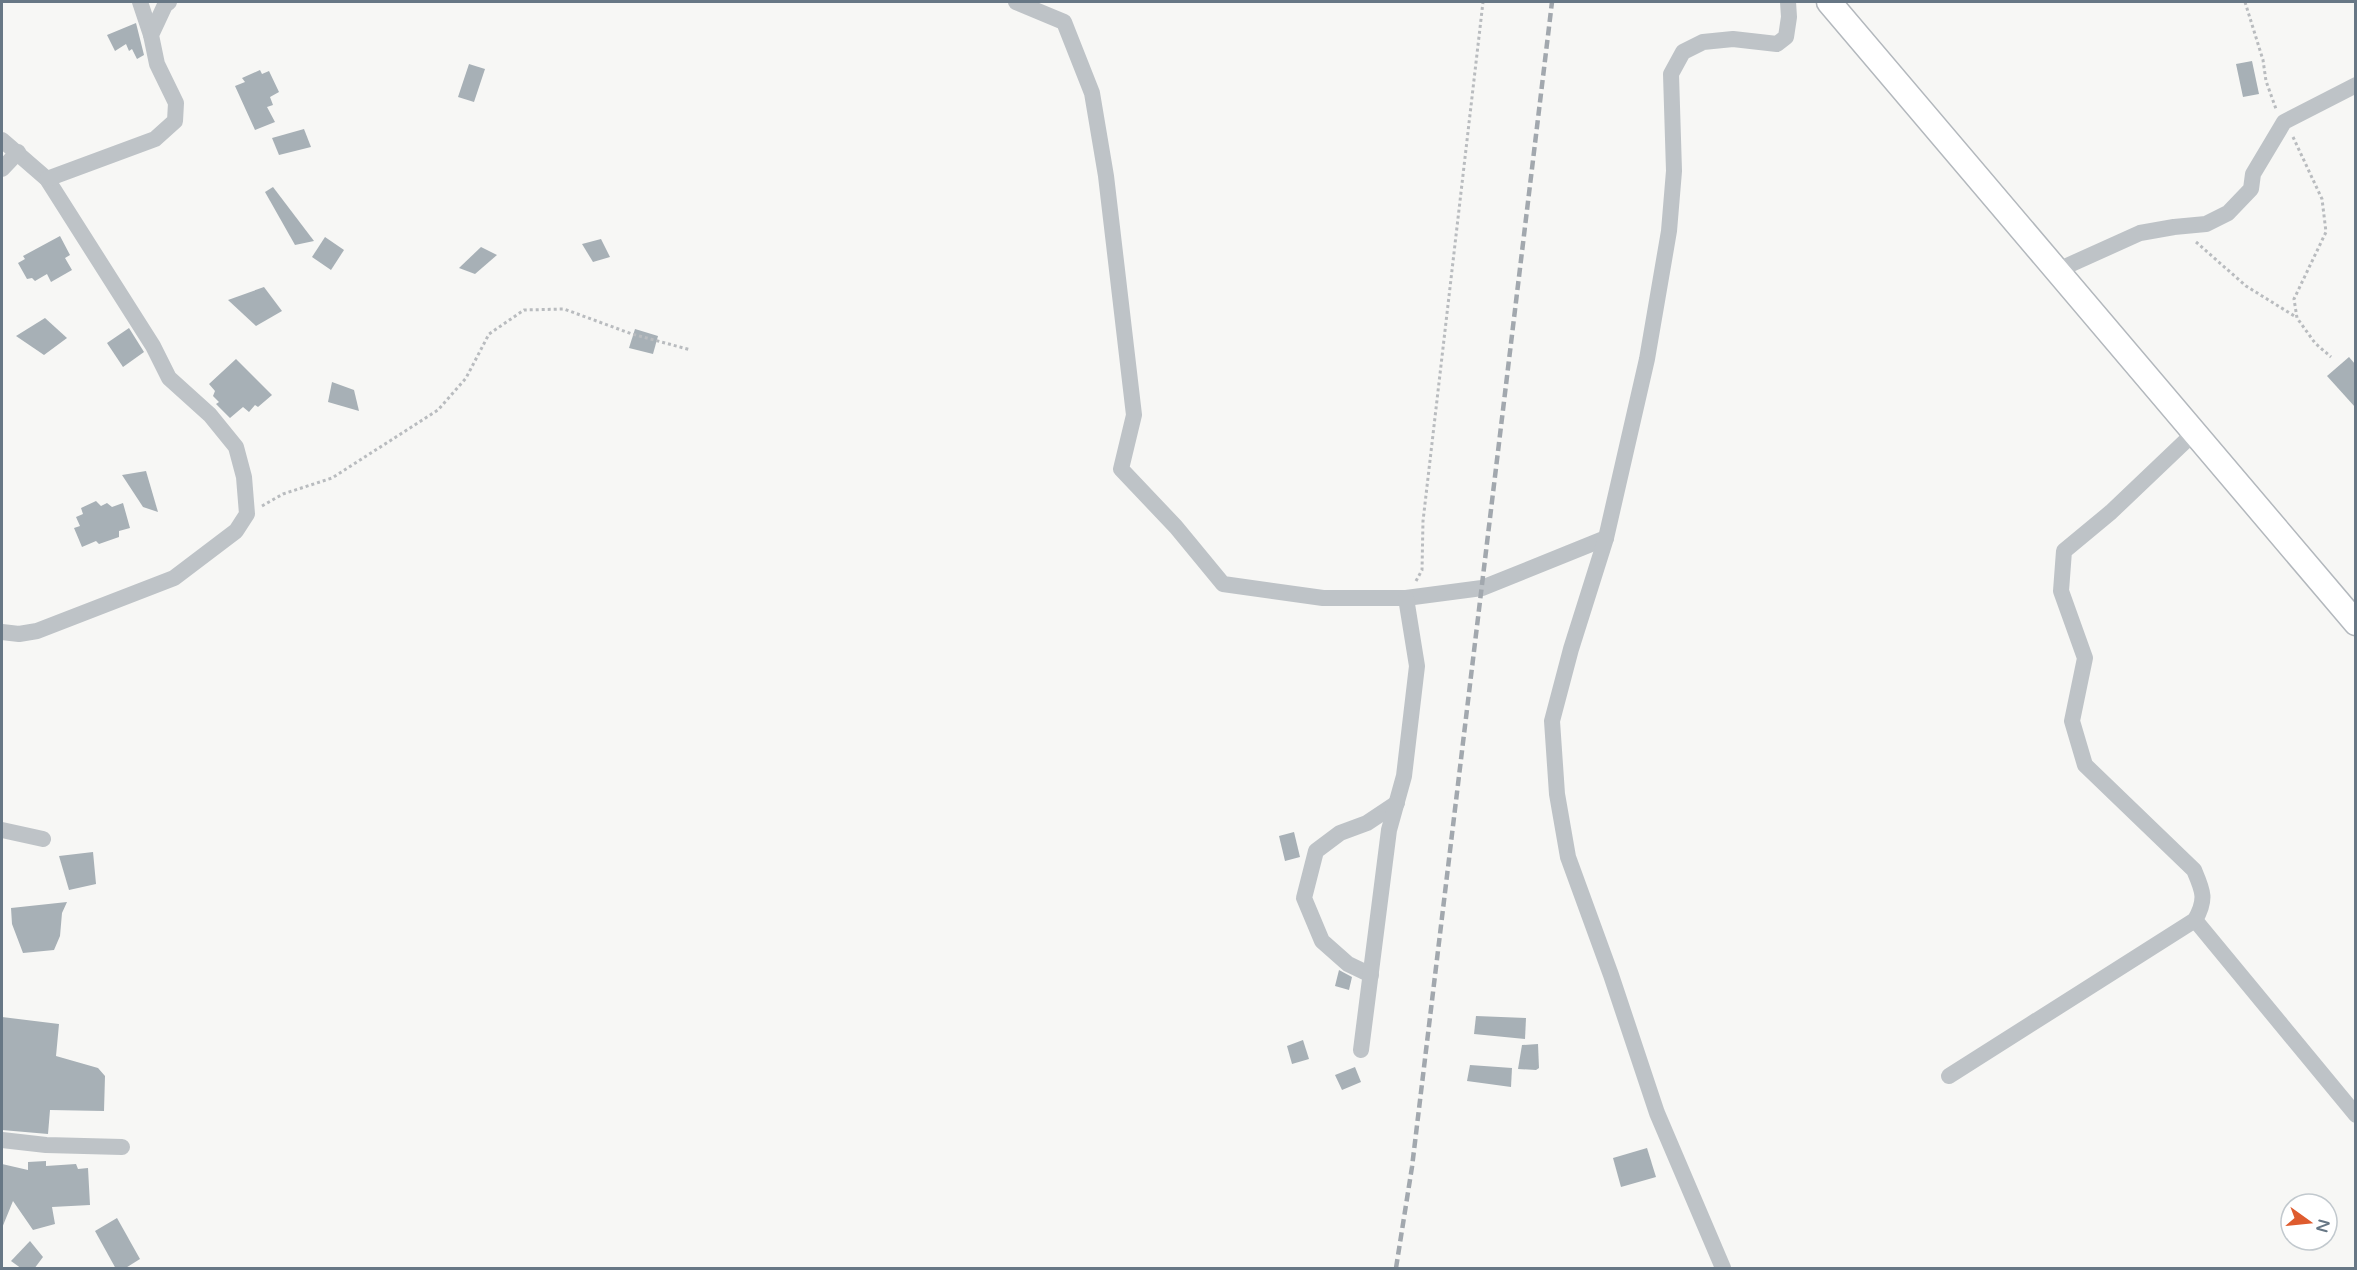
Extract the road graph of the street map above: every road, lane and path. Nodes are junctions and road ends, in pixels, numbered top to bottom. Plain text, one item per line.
1 (140, 2) edge
2 (169, 2) edge
3 (1016, 2) edge
4 (1483, 2) edge
5 (1788, 2) edge
6 (1829, 2) edge
7 (2245, 2) edge
8 (151, 35) junction
9 (2355, 85) edge
10 (2284, 122) junction
11 (2, 140) edge
12 (18, 152) junction
13 (2, 169) edge
14 (47, 179) junction
15 (2184, 227) junction
16 (2058, 270) junction
17 (2297, 318) junction
18 (691, 350) dead end
19 (2331, 357) dead end
20 (2194, 432) junction
21 (247, 514) junction
22 (1606, 538) junction
23 (1406, 598) junction
24 (2355, 623) edge
25 (2, 632) edge
26 (1397, 803) junction
27 (2, 830) edge
28 (43, 839) dead end
29 (2195, 920) junction
30 (1371, 975) junction
31 (1361, 1050) dead end
32 (1948, 1076) dead end
33 (2355, 1115) edge
34 (2, 1140) edge
35 (122, 1147) dead end
36 (1723, 1269) edge

1 - 8 street
2 - 8 street
3 - 23 street
4 - 23 path
5 - 22 street
6 - 16 main road
7 - 10 path
8 - 14 street
9 - 10 street
10 - 15 street
10 - 17 path
11 - 12 street
12 - 13 street
12 - 14 street
14 - 21 street
15 - 16 street
15 - 17 path
16 - 20 main road
17 - 19 path
18 - 21 path
20 - 24 main road
20 - 29 street
21 - 25 street
22 - 23 street
22 - 36 street
23 - 26 street
26 - 30 street
26 - 30 street
27 - 28 street
29 - 32 street
29 - 33 street
30 - 31 street
34 - 35 street

